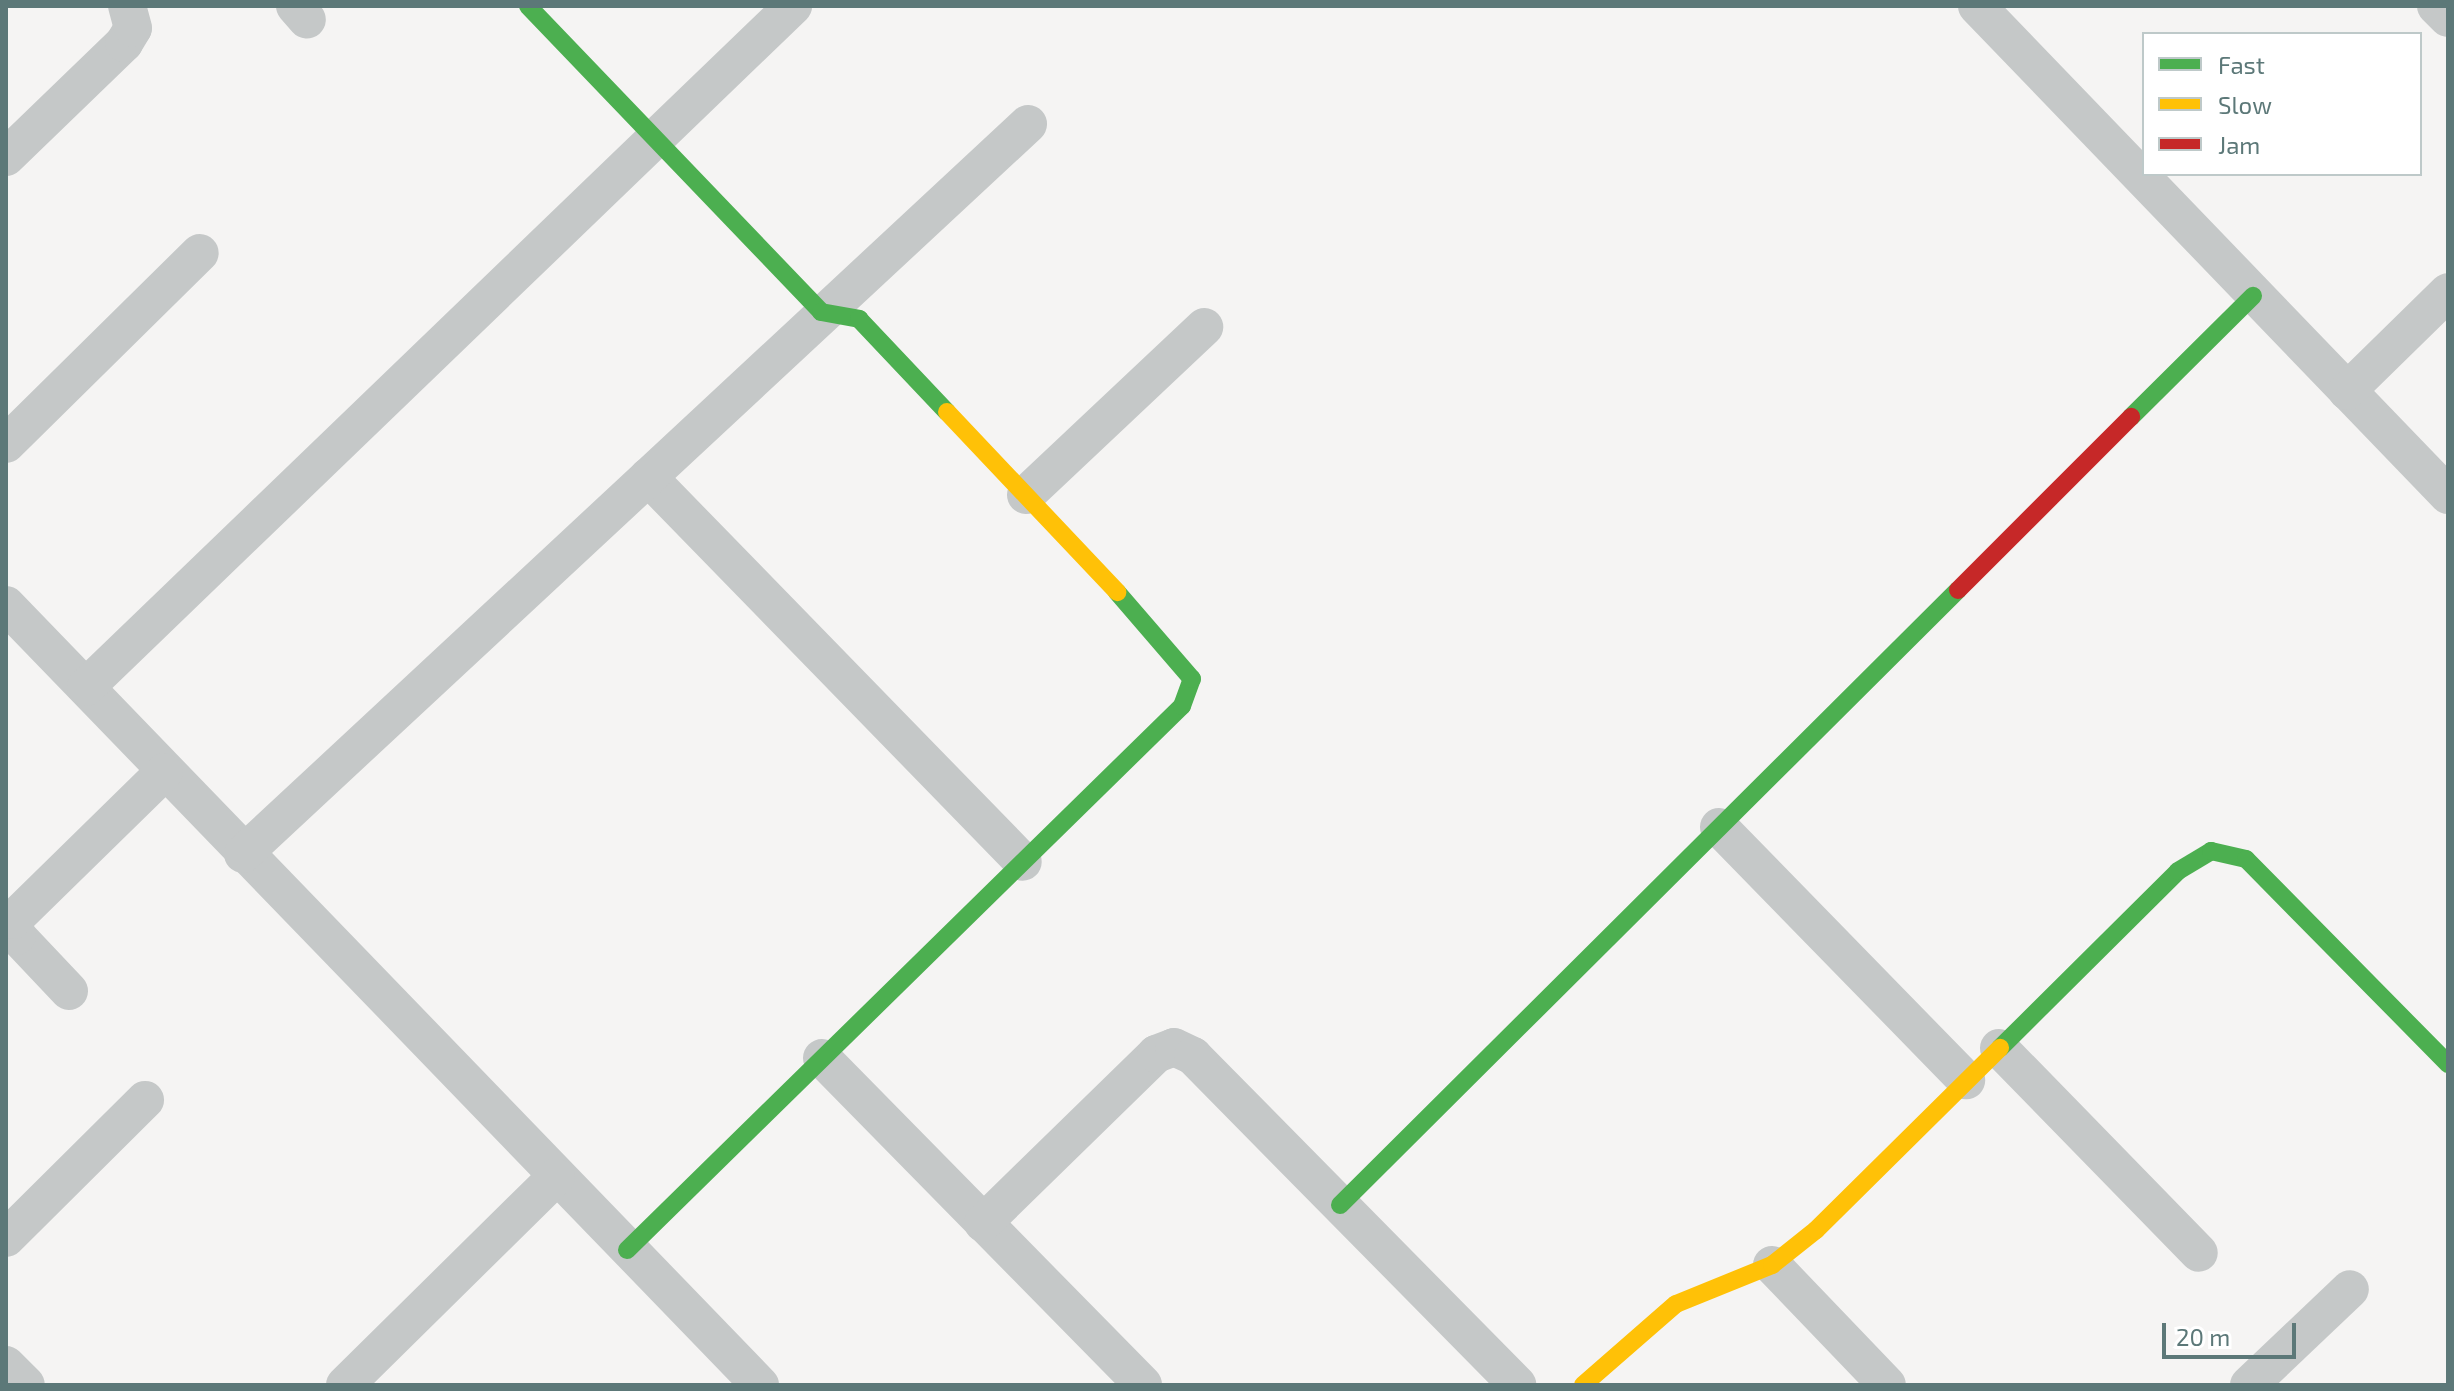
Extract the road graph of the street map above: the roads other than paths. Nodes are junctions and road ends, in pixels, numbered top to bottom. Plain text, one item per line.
1 (127, 6) edge
2 (528, 6) edge
3 (793, 6) edge
4 (1977, 6) edge
5 (2436, 6) edge
6 (2448, 18) edge
7 (1028, 124) dead end
8 (655, 135) junction
9 (8, 152) edge
10 (200, 253) dead end
11 (2448, 292) edge
12 (2253, 296) junction
13 (821, 312) junction
14 (1204, 327) dead end
15 (2347, 391) junction
16 (6, 444) edge
17 (648, 477) junction
18 (1026, 495) junction
19 (2448, 495) edge
20 (6, 605) edge
21 (86, 687) junction
22 (164, 772) junction
23 (1719, 827) junction
24 (243, 854) junction
25 (1023, 862) junction
26 (69, 991) dead end
27 (1999, 1048) junction
28 (822, 1058) junction
29 (2448, 1064) edge
30 (1966, 1080) junction
31 (145, 1100) dead end
32 (556, 1177) junction
33 (1340, 1205) junction
34 (983, 1223) junction
35 (6, 1238) edge
36 (627, 1250) junction
37 (2199, 1253) dead end
38 (1772, 1265) junction
39 (2350, 1289) dead end
40 (6, 1365) edge
41 (359, 1380) edge
42 (1590, 1383) edge
43 (26, 1385) edge
44 (760, 1385) edge
45 (1143, 1385) edge
46 (1517, 1385) edge
47 (1887, 1385) edge
48 (2249, 1385) edge

1 - 9 street
2 - 8 street
3 - 8 street
4 - 12 street
5 - 6 street
7 - 13 street
8 - 13 street
8 - 21 street
10 - 16 street
11 - 15 street
12 - 15 street
12 - 23 street
13 - 17 street
13 - 18 street
14 - 18 street
15 - 19 street
17 - 24 street
17 - 25 street
18 - 25 street
20 - 21 street
21 - 22 street
22 - 24 street
22 - 26 street
23 - 30 street
23 - 33 street
24 - 32 street
25 - 28 street
27 - 29 street
27 - 30 street
27 - 37 street
28 - 34 street
28 - 36 street
30 - 38 street
31 - 35 street
32 - 36 street
32 - 41 street
33 - 34 street
33 - 46 street
34 - 45 street
36 - 44 street
38 - 42 street
38 - 47 street
39 - 48 street
40 - 43 street

